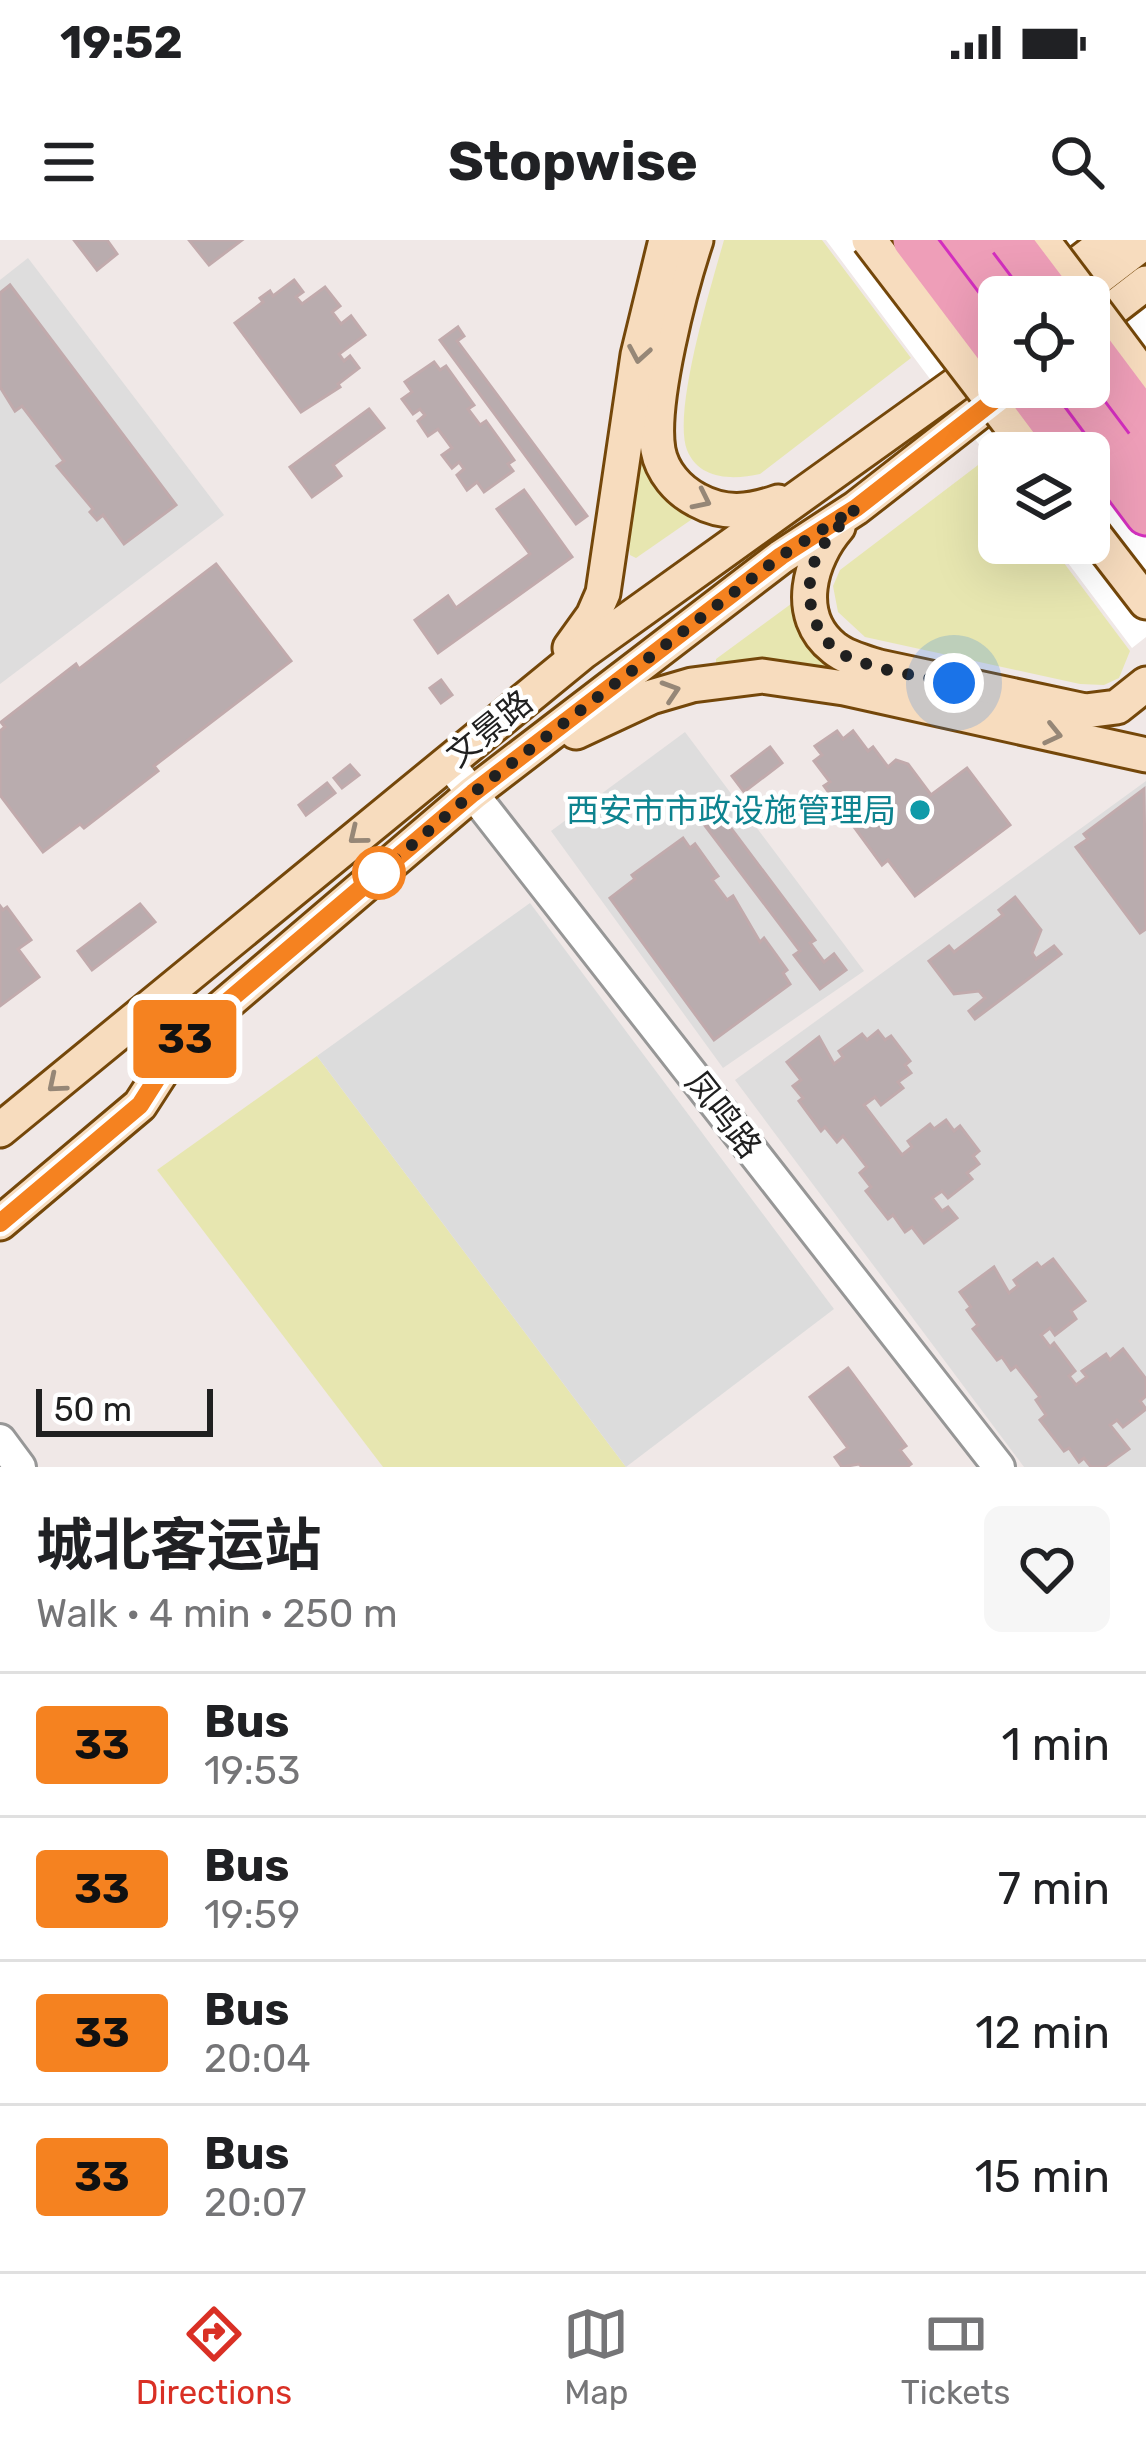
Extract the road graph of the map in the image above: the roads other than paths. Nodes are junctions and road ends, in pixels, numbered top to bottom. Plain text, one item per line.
1 (666, 240) edge
2 (696, 240) edge
3 (869, 240) edge
4 (913, 240) edge
5 (940, 240) edge
6 (977, 240) edge
7 (1010, 240) edge
8 (1042, 240) edge
9 (1109, 240) edge
10 (1146, 241) edge
11 (1004, 276) edge
12 (1037, 276) edge
13 (1062, 276) edge
14 (1069, 276) edge
15 (1100, 276) edge
16 (1146, 283) edge
17 (978, 293) edge
18 (1146, 305) edge
19 (1110, 311) edge
20 (978, 326) edge
21 (1110, 331) edge
22 (1110, 331) edge
23 (978, 339) edge
24 (978, 370) edge
25 (1110, 374) edge
26 (1146, 379) edge
27 (984, 408) edge
28 (1010, 408) edge
29 (1062, 408) edge
30 (1104, 408) edge
31 (1146, 421) edge
32 (1016, 432) edge
33 (1146, 465) edge
34 (815, 483) junction
35 (889, 483) junction
36 (1110, 504) edge
37 (856, 508) junction
38 (1135, 540) edge
39 (1146, 602) edge
40 (1146, 684) edge
41 (522, 702) junction
42 (525, 754) junction
43 (1146, 755) edge
44 (448, 762) junction
45 (473, 793) junction
46 (0, 1130) edge
47 (0, 1222) edge
48 (0, 1440) edge
49 (20, 1467) edge
50 (999, 1467) edge

1 -> 41 main road
2 -> 34 main road
3 - 32 main road, bridge
4 - 20 highway, bridge
5 - 17 highway
6 - 11 highway
7 - 12 highway, bridge
8 - 14 main road, bridge
9 - 13 main road
10 - 15 main road
16 - 19 main road
18 - 22 main road
21 - 26 main road, bridge
23 - 34 main road
24 - 34 main road, 文景路
25 - 31 highway, bridge
27 - 35 main road, 文景路
28 - 35 main road
29 - 38 highway
30 - 33 highway
34 - 41 main road, 文景路
35 - 37 main road, 文景路
36 - 38 highway
37 - 40 main road
37 - 42 main road, 文景路
38 - 39 main road
41 - 44 main road, 文景路
42 -> 43 main road
42 - 45 main road, 文景路
44 - 45 street, 凤鸣路
44 -> 46 main road, 文景路
45 - 47 main road, 文景路
45 - 50 street, 凤鸣路
48 - 49 street

